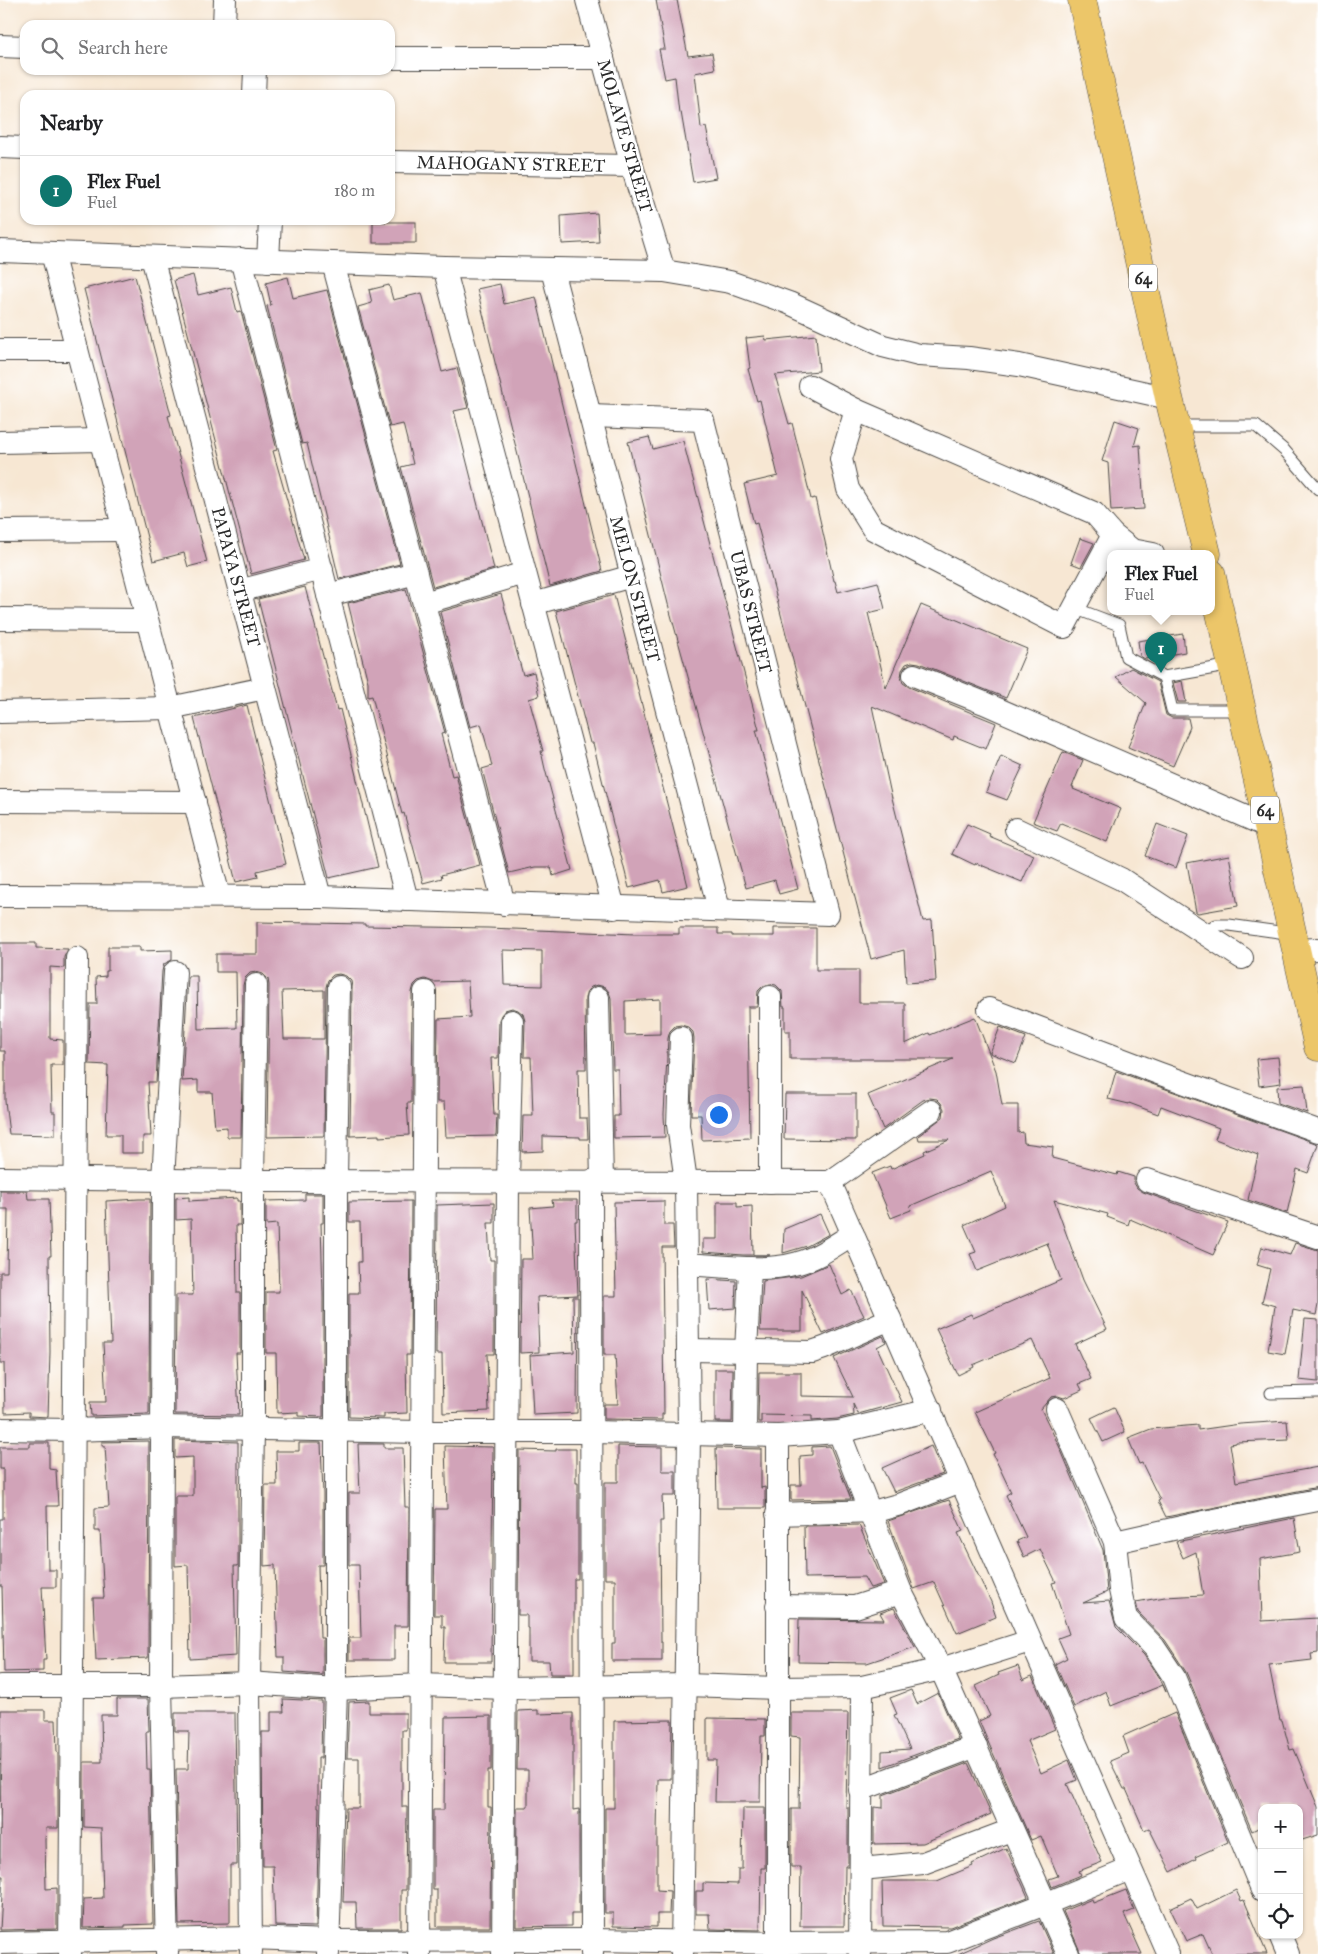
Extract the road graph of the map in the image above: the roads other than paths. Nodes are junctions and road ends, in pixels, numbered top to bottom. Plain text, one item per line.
1 (225, 0) edge
2 (587, 0) edge
3 (1082, 0) edge
4 (224, 20) edge
5 (0, 46) edge
6 (20, 47) edge
7 (395, 58) edge
8 (603, 58) junction
9 (255, 75) edge
10 (254, 90) edge
11 (0, 147) edge
12 (20, 148) edge
13 (395, 162) edge
14 (632, 166) junction
15 (270, 225) edge
16 (0, 251) edge
17 (52, 253) junction
18 (152, 257) junction
19 (240, 259) junction
20 (268, 260) junction
21 (333, 263) junction
22 (444, 267) junction
23 (552, 270) junction
24 (664, 271) junction
25 (0, 350) edge
26 (77, 350) junction
27 (810, 386) dead end
28 (1169, 398) junction
29 (856, 410) junction
30 (590, 416) junction
31 (1176, 426) junction
32 (100, 440) junction
33 (0, 442) edge
34 (1318, 489) edge
35 (124, 530) junction
36 (0, 531) edge
37 (1113, 535) junction
38 (1132, 550) edge
39 (1205, 550) edge
40 (322, 569) junction
41 (524, 572) junction
42 (416, 573) junction
43 (632, 576) junction
44 (239, 591) junction
45 (1215, 591) edge
46 (328, 595) junction
47 (424, 603) junction
48 (533, 604) junction
49 (1074, 608) junction
50 (0, 619) edge
51 (147, 620) junction
52 (1232, 665) junction
53 (914, 675) dead end
54 (1164, 676) junction
55 (265, 688) junction
56 (170, 708) junction
57 (1243, 710) junction
58 (0, 712) edge
59 (0, 801) edge
60 (195, 802) junction
61 (1269, 827) junction
62 (1016, 829) dead end
63 (0, 896) edge
64 (219, 896) junction
65 (320, 897) junction
66 (407, 900) junction
67 (504, 904) junction
68 (614, 908) junction
69 (718, 909) junction
70 (1204, 935) junction
71 (1302, 944) edge
72 (77, 958) dead end
73 (1242, 958) dead end
74 (175, 972) dead end
75 (256, 985) dead end
76 (339, 987) dead end
77 (425, 992) dead end
78 (770, 997) dead end
79 (598, 998) dead end
80 (989, 1009) dead end
81 (512, 1021) dead end
82 (681, 1038) dead end
83 (1318, 1047) edge
84 (931, 1111) dead end
85 (1318, 1131) edge
86 (0, 1178) edge
87 (74, 1178) junction
88 (163, 1180) junction
89 (1148, 1180) dead end
90 (253, 1181) junction
91 (336, 1181) junction
92 (424, 1181) junction
93 (508, 1181) junction
94 (596, 1181) junction
95 (686, 1182) junction
96 (770, 1182) junction
97 (830, 1182) junction
98 (853, 1234) junction
99 (1318, 1237) edge
100 (687, 1264) junction
101 (750, 1268) junction
102 (890, 1318) junction
103 (688, 1350) junction
104 (746, 1352) junction
105 (1318, 1392) edge
106 (1271, 1393) dead end
107 (1057, 1409) dead end
108 (931, 1410) junction
109 (162, 1427) junction
110 (254, 1428) junction
111 (0, 1429) edge
112 (337, 1429) junction
113 (73, 1430) junction
114 (506, 1431) junction
115 (421, 1432) junction
116 (592, 1432) junction
117 (839, 1432) junction
118 (689, 1435) junction
119 (745, 1436) junction
120 (778, 1436) junction
121 (961, 1481) junction
122 (1318, 1500) edge
123 (870, 1511) junction
124 (777, 1514) junction
125 (1115, 1542) junction
126 (901, 1592) junction
127 (777, 1606) junction
128 (1030, 1641) junction
129 (941, 1669) junction
130 (249, 1683) junction
131 (421, 1685) junction
132 (686, 1685) junction
133 (0, 1686) edge
134 (162, 1686) junction
135 (72, 1687) junction
136 (592, 1687) junction
137 (862, 1687) junction
138 (506, 1688) junction
139 (777, 1688) junction
140 (336, 1689) junction
141 (976, 1746) junction
142 (860, 1790) junction
143 (1012, 1830) junction
144 (861, 1869) junction
145 (1130, 1869) junction
146 (1258, 1880) edge
147 (1045, 1904) junction
148 (1282, 1939) edge
149 (0, 1943) edge
150 (251, 1946) edge
151 (167, 1947) edge
152 (419, 1947) edge
153 (592, 1947) edge
154 (70, 1948) edge
155 (328, 1948) edge
156 (503, 1948) edge
157 (682, 1948) edge
158 (778, 1949) edge
159 (860, 1949) edge
160 (1068, 1954) edge
161 (1168, 1954) edge
162 (1288, 1954) edge

1 - 4 street
2 - 8 street, MOLAVE STREET
3 - 28 main road, 64
5 - 6 street
7 - 8 street
8 - 14 street, MOLAVE STREET
9 - 10 street
11 - 12 street
13 - 14 street, MAHOGANY STREET
14 - 24 street, MOLAVE STREET
15 - 20 street
16 - 17 street
17 - 18 street
17 - 26 street
18 - 19 street
18 - 44 street, PAPAYA STREET
19 - 20 street
19 - 40 street
20 - 21 street
21 - 22 street
21 - 42 street
22 - 23 street
22 - 41 street
23 - 24 street
23 - 30 street, MELON STREET
24 - 28 street
25 - 26 street
26 - 32 street
27 - 29 street
28 - 31 main road, 64
29 - 37 street
29 - 49 street
30 - 43 street, MELON STREET
30 - 69 street, UBAS STREET
31 - 34 lane
31 - 39 main road, 64
32 - 33 street
32 - 35 street
35 - 36 street
35 - 51 street
37 - 38 street
37 - 49 street
40 - 44 street
40 - 46 street
41 - 47 street
41 - 48 street
42 - 46 street
42 - 47 street
43 - 48 street
43 - 69 street, MELON STREET
44 - 55 street, PAPAYA STREET
45 - 52 main road, 64
46 - 66 street
47 - 67 street
48 - 68 street
49 - 54 lane
50 - 51 street
51 - 56 street
52 - 54 lane
52 - 57 main road, 64
53 - 61 street
54 - 57 lane
55 - 56 street
55 - 65 street, PAPAYA STREET
56 - 58 street
56 - 60 street
57 - 61 main road, 64
59 - 60 street
60 - 64 street
61 - 71 main road, 64
62 - 70 street
63 - 64 street
64 - 65 street
65 - 66 street
66 - 67 street
67 - 68 street
68 - 69 street
70 - 71 lane
70 - 73 street
71 - 83 main road, 64
72 - 87 street
74 - 88 street
75 - 90 street
76 - 91 street
77 - 92 street
78 - 96 street
79 - 94 street
80 - 85 street
81 - 93 street
82 - 95 street
84 - 97 street
86 - 87 street
87 - 88 street
87 - 113 street
88 - 90 street
88 - 109 street
89 - 99 street
90 - 91 street
90 - 110 street
91 - 92 street
91 - 112 street
92 - 93 street
92 - 115 street
93 - 94 street
93 - 114 street
94 - 95 street
94 - 116 street
95 - 96 street
95 - 100 street
96 - 97 street
97 - 98 street
98 - 101 street
98 - 102 street
100 - 101 street
100 - 103 street
101 - 104 street
102 - 104 street
102 - 108 street
103 - 104 street
103 - 118 street
104 - 119 street
105 - 106 lane
107 - 125 street
108 - 117 street
108 - 121 street
109 - 110 street
109 - 113 street
109 - 134 street
110 - 112 street
110 - 130 street
111 - 113 street
112 - 115 street
112 - 140 street
113 - 135 street
114 - 115 street
114 - 116 street
114 - 138 street
115 - 131 street
116 - 118 street
116 - 136 street
117 - 120 street
117 - 123 street
118 - 119 street
118 - 132 street
119 - 120 street
120 - 124 street
121 - 123 street
121 - 128 street
122 - 125 street
123 - 124 street
123 - 126 street
124 - 127 street
125 - 146 street
126 - 127 street
126 - 129 street
127 - 139 street
128 - 129 street
128 - 145 street
129 - 137 street
129 - 141 street
130 - 134 street
130 - 140 street
130 - 150 street
131 - 138 street
131 - 140 street
131 - 152 street
132 - 136 street
132 - 139 street
132 - 157 street
133 - 135 street
134 - 135 street
134 - 151 street
135 - 154 street
136 - 138 street
136 - 153 street
137 - 139 street
137 - 142 street
138 - 156 street
139 - 158 street
140 - 155 street
141 - 142 street
141 - 143 street
142 - 144 street
143 - 144 street
143 - 147 street
144 - 159 street
145 - 147 street
145 - 161 street
147 - 159 street
147 - 160 street
148 - 162 street
149 - 154 street
150 - 151 street
150 - 155 street
151 - 154 street
152 - 155 street
152 - 156 street
153 - 156 street
153 - 157 street
157 - 158 street
158 - 159 street

